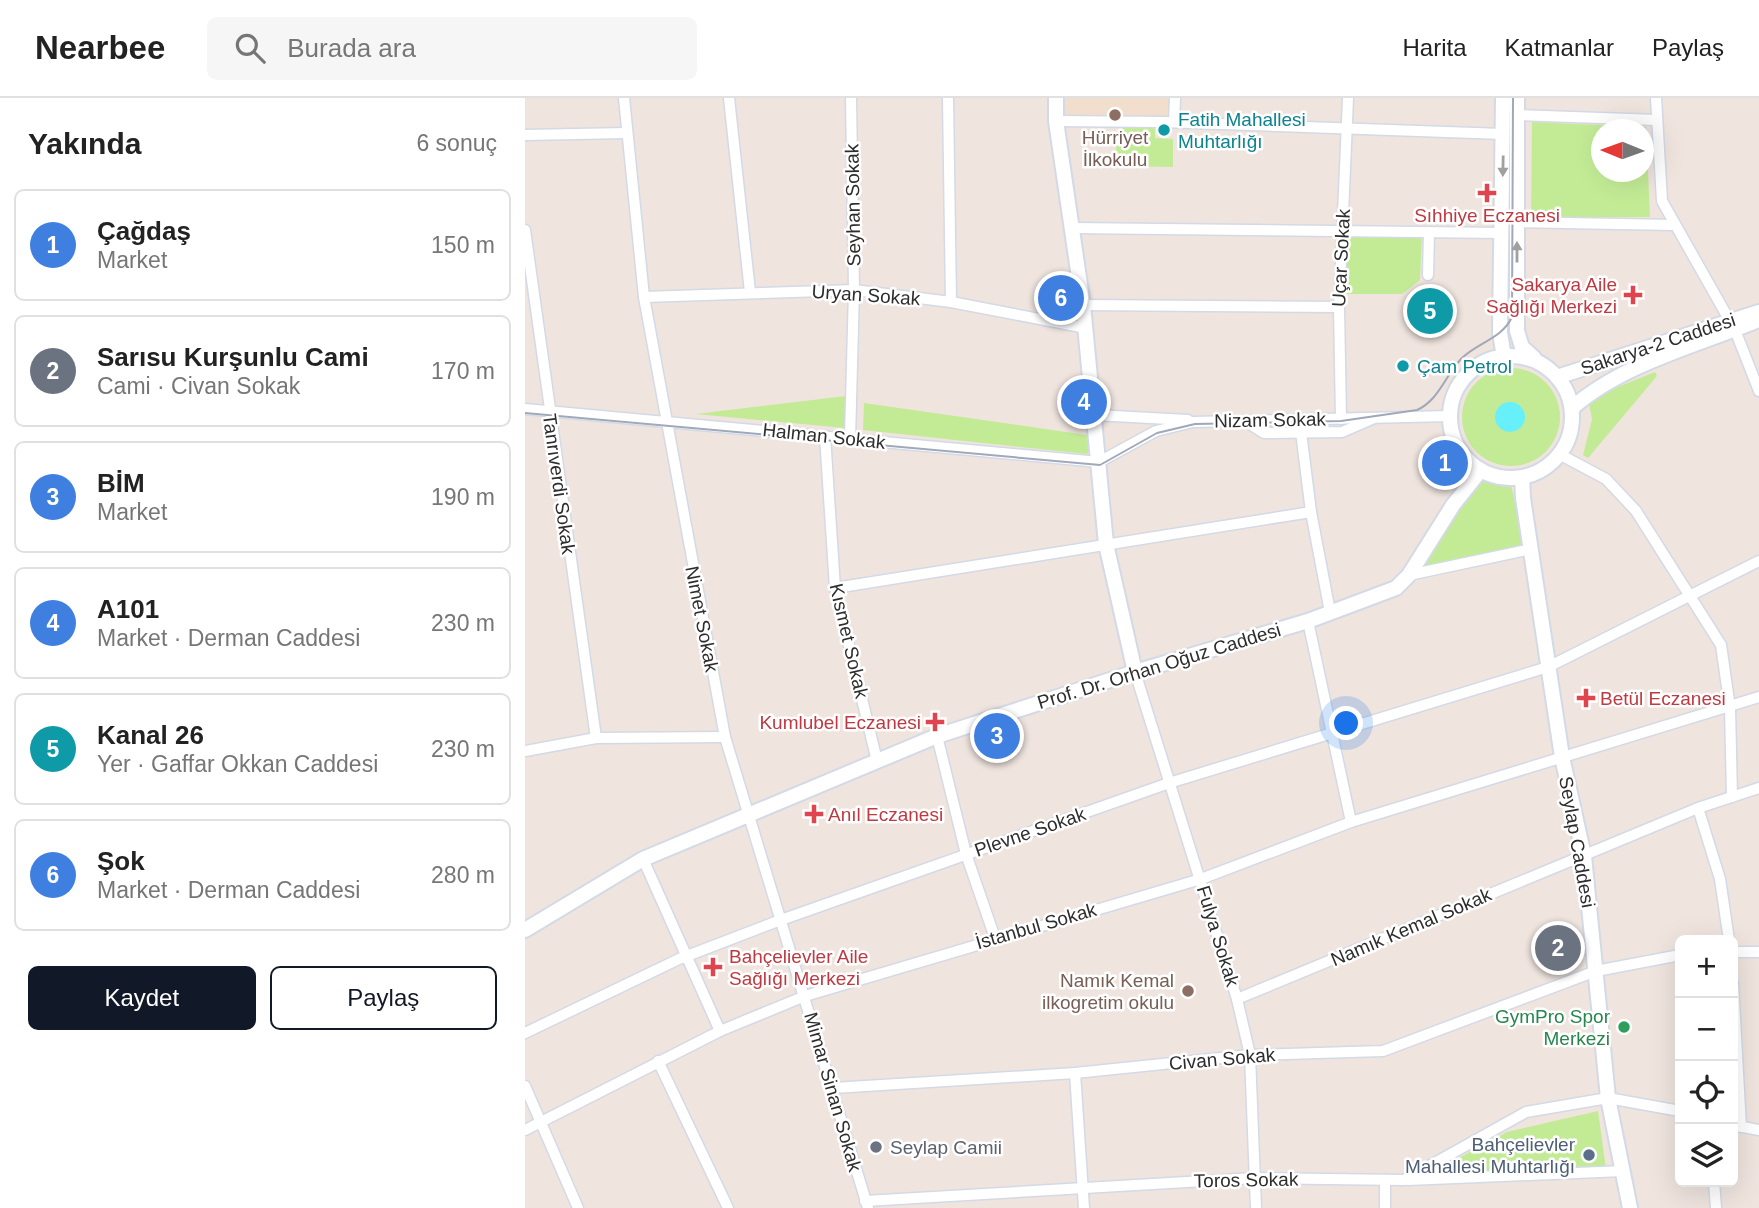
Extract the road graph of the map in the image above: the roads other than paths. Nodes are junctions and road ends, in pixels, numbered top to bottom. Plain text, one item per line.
1 (624, 98) edge
2 (729, 98) edge
3 (852, 98) edge
4 (948, 98) edge
5 (1056, 98) edge
6 (1175, 98) edge
7 (1348, 98) edge
8 (1503, 98) edge
9 (1517, 98) edge
10 (1655, 98) edge
11 (1517, 115) junction
12 (1656, 120) junction
13 (1056, 121) junction
14 (1174, 122) junction
15 (1347, 129) junction
16 (627, 133) junction
17 (1503, 134) junction
18 (525, 135) edge
19 (1516, 222) junction
20 (1675, 225) junction
21 (1072, 228) junction
22 (525, 230) edge
23 (1342, 230) junction
24 (1429, 232) junction
25 (1502, 233) junction
26 (1428, 275) dead end
27 (854, 290) junction
28 (750, 292) junction
29 (644, 297) junction
30 (951, 302) junction
31 (1083, 305) junction
32 (1339, 307) junction
33 (1759, 312) edge
34 (1759, 320) edge
35 (1733, 325) junction
36 (1086, 328) junction
37 (1504, 356) junction
38 (1538, 361) junction
39 (1557, 377) junction
40 (1759, 391) edge
41 (1572, 408) junction
42 (525, 409) edge
43 (548, 410) junction
44 (1095, 415) junction
45 (1450, 416) junction
46 (1373, 418) junction
47 (1341, 419) junction
48 (664, 420) junction
49 (1245, 421) junction
50 (1193, 422) junction
51 (1301, 432) junction
52 (825, 436) junction
53 (850, 438) junction
54 (1559, 454) junction
55 (1100, 462) junction
56 (1481, 470) junction
57 (1522, 477) junction
58 (1311, 512) junction
59 (1106, 544) junction
60 (1531, 550) junction
61 (1759, 561) edge
62 (1409, 575) junction
63 (835, 588) junction
64 (1691, 595) junction
65 (1329, 612) junction
66 (1308, 621) junction
67 (1548, 667) junction
68 (1135, 672) junction
69 (1759, 697) edge
70 (1730, 708) junction
71 (1333, 732) junction
72 (937, 736) junction
73 (725, 737) junction
74 (596, 738) junction
75 (525, 751) edge
76 (1562, 757) junction
77 (877, 761) junction
78 (1169, 783) junction
79 (1759, 788) edge
80 (1733, 797) junction
81 (1698, 808) junction
82 (747, 815) junction
83 (1352, 822) junction
84 (966, 854) junction
85 (1584, 856) junction
86 (643, 859) junction
87 (1201, 879) junction
88 (778, 921) junction
89 (525, 930) edge
90 (1728, 935) edge
91 (995, 938) junction
92 (1738, 952) edge
93 (1759, 952) edge
94 (1675, 956) edge
95 (685, 957) junction
96 (1596, 971) junction
97 (805, 996) junction
98 (1733, 998) edge
99 (1237, 999) junction
100 (720, 1031) junction
101 (525, 1033) edge
102 (1250, 1055) junction
103 (658, 1061) junction
104 (1075, 1073) junction
105 (525, 1086) edge
106 (833, 1088) junction
107 (1608, 1098) junction
108 (1675, 1110) edge
109 (543, 1121) junction
110 (1737, 1124) edge
111 (1738, 1126) edge
112 (525, 1130) edge
113 (1759, 1130) edge
114 (1623, 1171) junction
115 (1255, 1178) junction
116 (1385, 1180) junction
117 (1404, 1180) junction
118 (1084, 1187) junction
119 (1714, 1187) edge
120 (867, 1204) edge
121 (578, 1208) edge
122 (728, 1208) edge
123 (1084, 1208) edge
124 (1256, 1208) edge
125 (1385, 1208) edge
126 (1630, 1208) edge
127 (1716, 1208) edge

1 - 16 street, Nimet Sokak
2 - 28 street
3 - 27 street, Seyhan Sokak
4 - 30 street
5 - 13 main road
6 - 14 street
7 - 15 street, Uçar Sokak
8 - 17 main road
9 - 11 main road
10 - 12 street
11 - 12 street
11 - 19 main road
12 - 20 street
13 - 14 street
13 - 21 main road
14 - 15 street
15 - 17 street
15 - 23 street, Uçar Sokak
16 - 18 street
16 - 29 street, Nimet Sokak
17 -> 25 main road
19 - 20 street
38 -> 19 main road
20 - 35 street
21 - 23 street
21 - 31 main road
22 - 43 street, Tanrıverdi Sokak
23 - 24 street
23 - 32 street, Uçar Sokak
24 - 25 street
24 - 26 street
25 - 37 main road
27 - 28 street, Uryan Sokak
27 - 30 street, Uryan Sokak
27 - 53 street, Seyhan Sokak
28 - 29 street, Uryan Sokak
29 - 48 street, Nimet Sokak
30 - 36 street, Uryan Sokak
31 - 32 street
31 - 36 main road
32 - 47 street, Uçar Sokak
33 - 35 main road, Sakarya-2 Caddesi
34 - 35 main road, Sakarya-2 Caddesi
35 - 39 main road, Sakarya-2 Caddesi
35 - 40 street
35 - 41 main road
36 - 44 main road
37 - 38 main road
37 - 45 main road
38 - 39 main road
39 - 41 main road
41 - 54 main road
42 - 43 street, Halman Sokak
43 - 48 street, Halman Sokak
43 - 74 street, Tanrıverdi Sokak
44 - 50 street
44 - 55 main road
45 - 46 street, Nizam Sokak
45 - 56 main road
46 - 47 street, Nizam Sokak
46 - 51 street
47 - 49 street, Nizam Sokak
48 - 52 street, Halman Sokak
48 - 73 street, Nimet Sokak
49 - 50 street, Nizam Sokak
49 - 51 street
50 - 55 street, Nizam Sokak
51 - 58 street
52 - 53 street, Halman Sokak
52 - 63 street, Kısmet Sokak
53 - 55 street, Halman Sokak
54 - 57 main road
54 - 64 street
55 - 59 main road
56 - 57 main road
56 - 62 main road, Prof. Dr. Orhan Oğuz Caddesi
57 - 60 main road, Seylap Caddesi
58 - 59 street
58 - 65 street
59 - 63 street
59 - 68 main road
60 - 62 street
60 - 67 main road, Seylap Caddesi
61 - 64 street, Plevne Sokak
62 - 65 main road, Prof. Dr. Orhan Oğuz Caddesi
63 - 77 street, Kısmet Sokak
64 - 67 street, Plevne Sokak
64 - 70 street
65 - 66 main road, Prof. Dr. Orhan Oğuz Caddesi
66 - 68 main road, Prof. Dr. Orhan Oğuz Caddesi
66 - 71 street
67 - 71 street, Plevne Sokak
67 - 76 main road, Seylap Caddesi
68 - 72 main road, Prof. Dr. Orhan Oğuz Caddesi
68 - 78 street, Fulya Sokak
69 - 70 street, İstanbul Sokak
70 - 76 street, İstanbul Sokak
70 - 80 street
71 - 78 street, Plevne Sokak
71 - 83 street
72 - 77 main road, Prof. Dr. Orhan Oğuz Caddesi
72 - 84 street
73 - 74 street
73 - 82 street, Nimet Sokak
74 - 75 street
76 - 83 street, İstanbul Sokak
76 - 85 main road, Seylap Caddesi
77 - 82 main road, Prof. Dr. Orhan Oğuz Caddesi
78 - 84 street, Plevne Sokak
78 - 87 street, Fulya Sokak
79 - 80 street, Namık Kemal Sokak
80 - 81 street, Namık Kemal Sokak
81 - 85 street, Namık Kemal Sokak
81 - 90 street
82 - 86 main road, Prof. Dr. Orhan Oğuz Caddesi
82 - 88 street, Mimar Sinan Sokak
83 - 87 street, İstanbul Sokak
84 - 88 street, Plevne Sokak
84 - 91 street
85 - 96 main road, Seylap Caddesi
85 - 99 street, Namık Kemal Sokak
86 - 89 main road, Prof. Dr. Orhan Oğuz Caddesi
86 - 95 street
87 - 91 street, İstanbul Sokak
87 - 99 street, Fulya Sokak
88 - 95 street, Plevne Sokak
88 - 97 street, Mimar Sinan Sokak
91 - 97 street, İstanbul Sokak
92 - 93 street
94 - 96 street, Civan Sokak
95 - 100 street
95 - 101 street, Plevne Sokak
96 - 102 street, Civan Sokak
96 - 107 main road, Seylap Caddesi
97 - 100 street, İstanbul Sokak
97 - 106 street, Mimar Sinan Sokak
98 - 110 street
99 - 102 street, Fulya Sokak
100 - 103 street, İstanbul Sokak
102 - 104 street, Civan Sokak
102 - 115 street, Fulya Sokak
103 - 109 street, İstanbul Sokak
103 - 122 street
104 - 106 street, Civan Sokak
104 - 118 street
105 - 109 street
106 - 120 street, Mimar Sinan Sokak
107 - 108 street, Toros Sokak
107 - 114 main road, Seylap Caddesi
107 - 117 street, Toros Sokak
109 - 112 street, İstanbul Sokak
109 - 121 street
111 - 113 street
114 - 117 street
114 - 126 main road, Seylap Caddesi
115 - 116 street, Toros Sokak
115 - 118 street, Toros Sokak
115 - 124 street, Fulya Sokak
116 - 117 street, Toros Sokak
116 - 125 street
118 - 120 street, Toros Sokak
118 - 123 street
119 - 127 street

